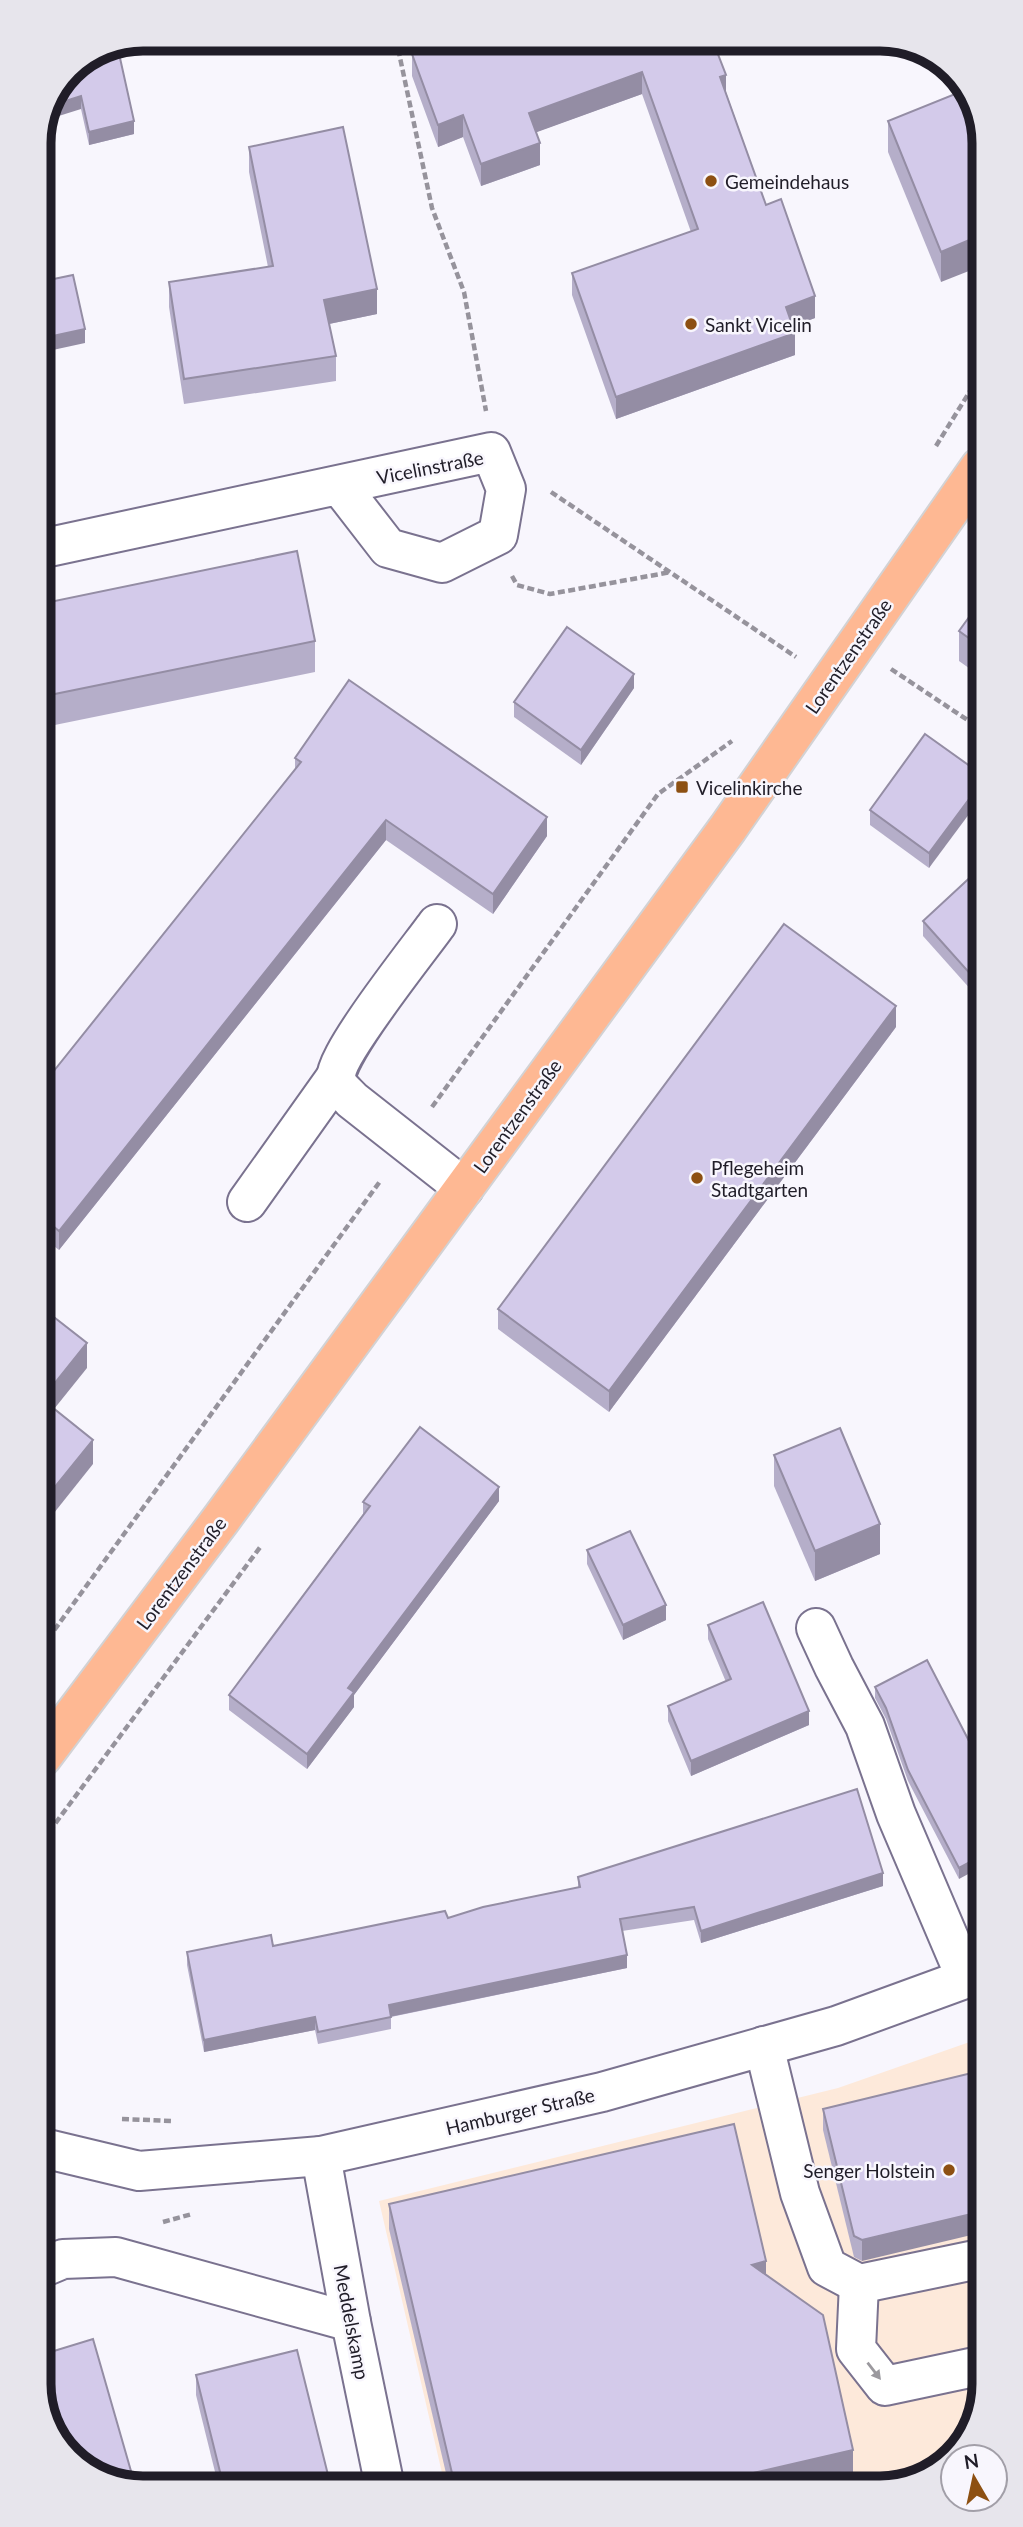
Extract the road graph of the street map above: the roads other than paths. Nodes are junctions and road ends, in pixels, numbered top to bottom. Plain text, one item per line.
1 (972, 478) edge
2 (340, 486) junction
3 (51, 547) edge
4 (437, 924) dead end
5 (335, 1077) junction
6 (464, 1188) junction
7 (247, 1202) dead end
8 (816, 1628) dead end
9 (51, 1745) edge
10 (972, 1971) edge
11 (972, 1976) edge
12 (764, 2046) junction
13 (51, 2150) edge
14 (321, 2156) junction
15 (972, 2260) edge
16 (51, 2264) edge
17 (859, 2284) junction
18 (351, 2322) junction
19 (972, 2368) edge
20 (383, 2476) edge

1 - 6 main road, Lorentzenstraße
2 - 2 street, Vicelinstraße
2 - 3 street, Vicelinstraße
4 - 5 street
5 - 6 street
5 - 7 street
6 - 9 main road, Lorentzenstraße
8 - 10 street
11 - 12 street, Hamburger Straße
12 - 14 street, Hamburger Straße
12 - 17 street
13 - 14 street, Hamburger Straße
14 - 18 street, Meddelskamp
15 - 17 street
16 - 18 street
17 -> 19 street
18 - 20 street, Meddelskamp

